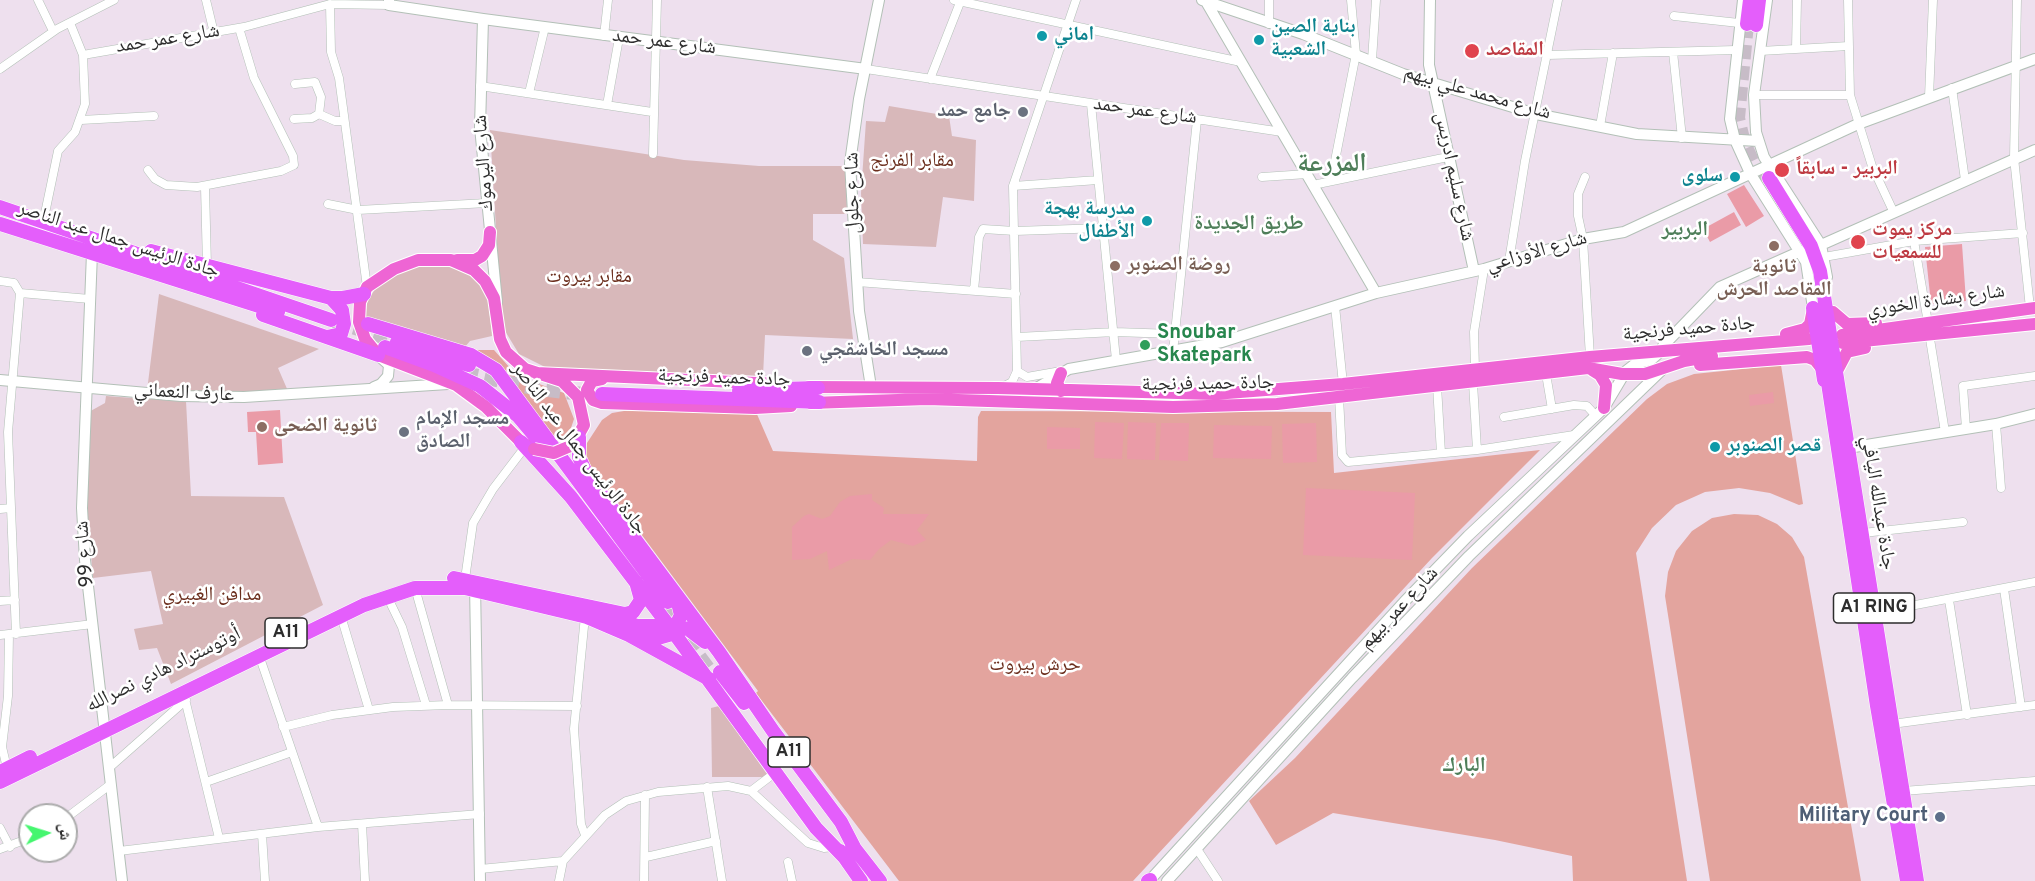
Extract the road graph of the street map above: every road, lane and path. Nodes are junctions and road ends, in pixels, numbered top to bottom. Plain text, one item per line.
1 (38, 0) edge
2 (114, 0) edge
3 (206, 0) edge
4 (608, 0) edge
5 (657, 0) edge
6 (879, 0) edge
7 (959, 0) edge
8 (1076, 0) edge
9 (1269, 0) edge
10 (1351, 0) edge
11 (1376, 0) edge
12 (1430, 0) edge
13 (1558, 0) edge
14 (1743, 0) edge
15 (1750, 0) edge
16 (1759, 0) edge
17 (1767, 0) edge
18 (1797, 0) edge
19 (1848, 0) edge
20 (1934, 0) edge
21 (2018, 0) edge
22 (1204, 1) edge
23 (389, 2) edge
24 (330, 4) junction
25 (1221, 4) edge
26 (1674, 16) dead end
27 (483, 19) junction
28 (70, 23) junction
29 (1269, 24) junction
30 (1747, 24) junction
31 (1068, 26) junction
32 (545, 27) junction
33 (239, 28) junction
34 (54, 32) junction
35 (214, 33) junction
36 (604, 36) junction
37 (619, 38) junction
38 (655, 42) junction
39 (1849, 46) junction
40 (1796, 49) junction
41 (1736, 50) junction
42 (1760, 51) junction
43 (1672, 52) junction
44 (1614, 53) junction
45 (1356, 54) junction
46 (83, 55) junction
47 (1547, 55) junction
48 (2035, 59) edge
49 (1372, 60) junction
50 (1241, 62) junction
51 (2014, 66) junction
52 (0, 69) edge
53 (866, 69) junction
54 (930, 79) junction
55 (1433, 82) junction
56 (296, 84) dead end
57 (480, 86) junction
58 (1952, 88) junction
59 (529, 93) junction
60 (1754, 95) junction
61 (1850, 95) junction
62 (1929, 96) junction
63 (1044, 97) junction
64 (1090, 104) junction
65 (607, 105) junction
66 (652, 112) junction
67 (320, 114) junction
68 (1536, 114) junction
69 (154, 116) dead end
70 (294, 119) dead end
71 (81, 120) junction
72 (1197, 120) junction
73 (1754, 120) junction
74 (344, 121) junction
75 (1858, 124) junction
76 (1600, 126) junction
77 (1282, 132) junction
78 (1734, 134) junction
79 (1682, 138) junction
80 (1758, 141) junction
81 (2035, 150) edge
82 (652, 154) dead end
83 (1448, 157) junction
84 (2014, 159) junction
85 (148, 170) dead end
86 (1750, 173) junction
87 (1307, 174) junction
88 (1262, 177) dead end
89 (1586, 177) dead end
90 (1767, 178) junction
91 (1098, 180) junction
92 (1965, 180) junction
93 (1331, 181) junction
94 (1313, 185) junction
95 (1013, 186) junction
96 (205, 187) junction
97 (487, 202) junction
98 (328, 204) dead end
99 (0, 207) edge
100 (358, 210) junction
101 (1894, 213) junction
102 (43, 223) junction
103 (0, 224) edge
104 (1103, 228) junction
105 (490, 231) junction
106 (1015, 231) junction
107 (2023, 234) junction
108 (1583, 239) junction
109 (1914, 241) junction
110 (1821, 245) junction
111 (93, 247) junction
112 (1801, 251) junction
113 (1824, 257) junction
114 (451, 260) junction
115 (1509, 261) junction
116 (2031, 265) edge
117 (207, 267) junction
118 (1479, 270) junction
119 (0, 281) edge
120 (857, 282) junction
121 (366, 290) junction
122 (974, 290) junction
123 (20, 293) junction
124 (1376, 293) junction
125 (1016, 294) junction
126 (331, 298) junction
127 (90, 299) junction
128 (1335, 306) junction
129 (497, 307) junction
130 (1813, 308) junction
131 (2032, 308) edge
132 (1833, 312) junction
133 (1990, 314) junction
134 (1927, 317) junction
135 (330, 324) junction
136 (368, 324) dead end
137 (2035, 324) edge
138 (1985, 329) junction
139 (2035, 331) edge
140 (1115, 332) junction
141 (1174, 334) junction
142 (1017, 337) junction
143 (1930, 339) junction
144 (1662, 349) junction
145 (383, 350) junction
146 (1173, 352) junction
147 (1116, 360) junction
148 (1589, 363) junction
149 (434, 365) junction
150 (1666, 368) junction
151 (1838, 369) junction
152 (1823, 370) junction
153 (1017, 371) junction
154 (1065, 371) junction
155 (536, 373) junction
156 (463, 374) junction
157 (1546, 374) junction
158 (1622, 374) junction
159 (1474, 376) junction
160 (2035, 376) edge
161 (0, 380) edge
162 (12, 380) junction
163 (1343, 384) junction
164 (85, 386) junction
165 (603, 386) junction
166 (1437, 386) junction
167 (871, 387) junction
168 (998, 388) junction
169 (368, 389) junction
170 (1061, 391) junction
171 (818, 395) junction
172 (1034, 395) junction
173 (1339, 397) junction
174 (1841, 400) junction
175 (617, 404) junction
176 (1552, 409) junction
177 (1600, 412) junction
178 (2035, 414) edge
179 (1504, 417) dead end
180 (1996, 424) junction
181 (1966, 429) junction
182 (581, 431) junction
183 (1945, 432) junction
184 (1574, 435) junction
185 (1587, 442) junction
186 (527, 446) junction
187 (1843, 449) junction
188 (1477, 450) junction
189 (1441, 453) junction
190 (2001, 489) dead end
191 (11, 508) junction
192 (0, 509) edge
193 (1963, 522) dead end
194 (1863, 533) junction
195 (636, 582) junction
196 (2035, 582) edge
197 (471, 583) junction
198 (415, 588) junction
199 (2004, 590) junction
200 (387, 596) junction
201 (15, 600) junction
202 (668, 600) junction
203 (1949, 600) junction
204 (0, 601) edge
205 (587, 611) junction
206 (1874, 613) junction
207 (341, 616) junction
208 (93, 624) junction
209 (673, 628) junction
210 (13, 634) junction
211 (0, 635) edge
212 (629, 635) junction
213 (719, 652) junction
214 (260, 655) junction
215 (714, 675) junction
216 (184, 696) junction
217 (426, 705) junction
218 (448, 705) junction
219 (2035, 705) edge
220 (477, 706) junction
221 (577, 706) junction
222 (2021, 707) junction
223 (369, 710) junction
224 (1967, 715) junction
225 (1892, 724) junction
226 (104, 726) junction
227 (283, 727) junction
228 (1, 745) edge
229 (292, 752) junction
230 (110, 767) junction
231 (3, 770) edge
232 (776, 772) junction
233 (2035, 781) edge
234 (0, 782) edge
235 (206, 782) junction
236 (111, 784) junction
237 (707, 787) junction
238 (751, 791) junction
239 (1903, 791) junction
240 (645, 795) junction
241 (78, 809) edge
242 (480, 814) junction
243 (1902, 818) junction
244 (362, 824) junction
245 (318, 827) junction
246 (0, 828) edge
247 (262, 834) junction
248 (585, 835) junction
249 (219, 838) junction
250 (716, 841) junction
251 (18, 843) edge
252 (10, 847) junction
253 (833, 847) junction
254 (0, 849) edge
255 (1197, 849) junction
256 (120, 851) junction
257 (851, 855) junction
258 (646, 857) junction
259 (563, 861) junction
260 (788, 862) dead end
261 (480, 869) junction
262 (1173, 879) edge
263 (122, 881) edge
264 (265, 881) edge
265 (365, 881) edge
266 (480, 881) edge
267 (560, 881) edge
268 (644, 881) edge
269 (722, 881) edge
270 (792, 881) edge
271 (861, 881) edge
272 (880, 881) edge
273 (1149, 881) edge
274 (1218, 881) edge
275 (1900, 881) edge
276 (1907, 881) edge
277 (1917, 881) edge
278 (1923, 881) edge

1 - 34 street
2 - 28 street
3 - 35 street
4 - 36 street
5 - 38 street
6 - 53 street, شارع جلول
7 - 31 street
7 - 54 street
8 - 31 street
9 - 29 street
10 - 45 street
11 - 49 street
12 - 55 street, شارع سليم ادريس
13 - 47 street
14 - 30 street
15 - 30 highway
16 - 30 highway
17 - 42 street
18 - 40 street
19 - 39 street
20 - 62 street
21 - 51 street
22 - 25 street, شارع محمد علي بيهم
22 - 50 street
23 - 24 street, شارع عمر حمد
23 - 27 street, شارع عمر حمد
24 - 33 street, شارع عمر حمد
24 - 74 street
25 - 29 street, شارع محمد علي بيهم
26 - 30 street
27 - 32 street, شارع عمر حمد
27 - 57 street, شارع اليرموك
28 - 34 street
28 - 46 street
29 - 45 street, شارع محمد علي بيهم
30 - 41 street
31 - 50 street
31 - 63 street
32 - 36 street, شارع عمر حمد
32 - 59 street
33 - 35 street, شارع عمر حمد
33 - 96 street
34 - 52 street
35 - 46 street, شارع عمر حمد
36 - 37 street, شارع عمر حمد
37 - 38 street, شارع عمر حمد
37 - 65 street
38 - 53 street, شارع عمر حمد
38 - 66 street
39 - 40 street
39 - 61 street
40 - 42 street
41 - 43 street
41 - 78 street
42 - 60 street
43 - 44 street
43 - 79 street
44 - 47 street
44 - 76 street
45 - 49 street, شارع محمد علي بيهم
45 - 93 street
46 - 71 street
47 - 68 street
48 - 51 street, شارع الأوزاعي
49 - 55 street, شارع محمد علي بيهم
50 - 77 street
51 - 58 street, شارع الأوزاعي
51 - 84 street
53 - 54 street, شارع عمر حمد
53 - 120 street, شارع جلول
54 - 63 street, شارع عمر حمد
55 - 68 street, شارع محمد علي بيهم
55 - 83 street, شارع سليم ادريس
56 - 67 street
57 - 59 street
57 - 97 street, شارع اليرموك
58 - 62 street, شارع الأوزاعي
58 - 92 street
59 - 65 street
60 - 61 street
60 - 73 street
61 - 75 street
62 - 75 street, شارع الأوزاعي
63 - 64 street, شارع عمر حمد
63 - 95 street
64 - 72 street, شارع عمر حمد
64 - 91 street
65 - 66 street
66 - 82 street
67 - 70 street
67 - 74 street
68 - 76 street, شارع محمد علي بيهم
68 - 115 street
69 - 71 street
71 - 102 street
72 - 77 street, شارع عمر حمد
72 - 141 street
73 - 78 street
73 - 80 street
74 - 100 street
75 - 90 street, شارع الأوزاعي
75 - 101 street
76 - 79 street, شارع محمد علي بيهم
77 - 87 street
78 - 79 street, شارع محمد علي بيهم
78 - 80 street, شارع محمد علي بيهم
78 - 86 street, جادة عبدالله اليافي
80 - 90 street
81 - 84 street
83 - 93 street
83 - 118 street, شارع سليم ادريس
84 - 92 street
84 - 107 street
85 - 96 street
86 - 90 street, شارع الأوزاعي
86 - 90 street, جادة عبدالله اليافي
86 - 108 street, شارع الأوزاعي
87 - 88 street
87 - 94 street
89 - 108 street
90 - 110 street, جادة عبدالله اليافي
90 - 112 street, جادة عبدالله اليافي
90 - 174 highway, جادة عبدالله اليافي / A1 RING
90 - 187 highway, جادة عبدالله اليافي / A1 RING
91 - 95 street
91 - 104 street
92 - 101 street
93 - 94 street
94 - 124 street
95 - 106 street
96 - 117 street
97 - 100 street
97 - 105 street, شارع اليرموك
98 - 100 street
99 - 102 highway, جادة الرئيس جمال عبد الناصر
100 - 121 street
101 - 110 street
102 - 111 highway, جادة الرئيس جمال عبد الناصر
103 - 111 highway, جادة الرئيس جمال عبد الناصر
104 - 106 street
104 - 140 street
105 - 114 main road
105 - 129 street, شارع اليرموك
106 - 122 street
106 - 125 street
107 - 109 street
107 - 116 street
108 - 115 street, شارع الأوزاعي
108 - 148 street
109 - 113 street
109 - 134 street
110 - 113 street, جادة عبدالله اليافي
111 - 117 highway
111 - 127 street, شارع 99
111 - 135 highway, جادة الرئيس جمال عبد الناصر
111 - 135 highway, جادة الرئيس جمال عبد الناصر
112 - 130 street, جادة عبدالله اليافي
112 - 144 street
113 - 132 street, جادة عبدالله اليافي
114 - 121 main road
114 - 129 main road
115 - 118 street, شارع الأوزاعي
116 - 131 street
117 - 126 highway
118 - 124 street, شارع الأوزاعي
118 - 159 street
119 - 123 street
120 - 122 street
120 - 167 street, شارع جلول
121 - 126 highway
121 - 145 main road
122 - 125 street
123 - 127 street
123 - 162 street
124 - 128 street, شارع الأوزاعي
125 - 142 street
126 - 135 highway
127 - 164 street, شارع 99
128 - 146 street, شارع الأوزاعي
128 - 163 street
129 - 155 main road
130 - 144 main road
130 - 152 highway
131 - 133 main road, شارع بشارة الخوري
132 - 134 main road
132 - 151 highway
133 - 134 main road
133 - 138 main road, شارع بشارة الخوري
135 - 145 highway
136 - 202 highway, جادة الرئيس جمال عبد الناصر
137 - 138 main road, شارع بشارة الخوري
137 - 139 street
138 - 143 main road
140 - 141 street
140 - 142 street
140 - 147 street
141 - 146 street
142 - 153 street
143 - 151 main road
143 - 183 street
144 - 148 main road, جادة حميد فرنجية
144 - 150 main road, جادة حميد فرنجية
144 - 158 street
145 - 149 highway, جادة الرئيس جمال عبد الناصر
145 - 156 highway
145 - 156 main road
145 - 169 street
146 - 147 street, شارع الأوزاعي
147 - 154 street, شارع الأوزاعي
148 - 157 main road, جادة حميد فرنجية
148 - 158 main road, جادة حميد فرنجية
148 - 159 main road, جادة حميد فرنجية
148 - 177 main road
149 - 156 highway, جادة الرئيس جمال عبد الناصر
149 - 202 highway, جادة الرئيس جمال عبد الناصر
150 - 152 main road
150 - 158 main road, جادة حميد فرنجية
150 - 185 street, شارع عمر بيهم
151 - 174 highway
152 - 187 highway
153 - 154 street
153 - 168 street
154 - 170 main road
154 - 172 street, شارع الأوزاعي
155 - 165 main road
155 - 182 main road
156 - 169 street, عارف النعماني
156 - 186 main road
157 - 159 main road, جادة حميد فرنجية
157 - 176 street
158 - 177 street, شارع عمر بيهم
159 - 163 main road, جادة حميد فرنجية
159 - 166 main road, جادة حميد فرنجية
159 - 188 street
160 - 181 street
161 - 162 street, عارف النعماني
162 - 164 street, عارف النعماني
162 - 191 street
163 - 170 main road, جادة حميد فرنجية
164 - 169 street, عارف النعماني
164 - 208 street, شارع 99
165 - 171 highway, جادة حميد فرنجية
165 - 175 main road
166 - 173 main road, جادة حميد فرنجية
166 - 189 street
167 - 168 main road, جادة حميد فرنجية
167 - 171 main road, جادة حميد فرنجية
168 - 172 main road, جادة حميد فرنجية
170 - 172 main road, جادة حميد فرنجية
171 - 172 main road, جادة حميد فرنجية
171 - 175 main road
172 - 173 main road, جادة حميد فرنجية
173 - 189 street
174 - 187 highway, جادة عبدالله اليافي / A1 RING
175 - 182 main road
176 - 177 street
176 - 179 street
177 - 184 street, شارع عمر بيهم
178 - 180 street
180 - 181 street
180 - 190 street
181 - 183 street
182 - 186 main road, bridge
182 - 202 highway
183 - 187 street
184 - 185 street
184 - 188 street
184 - 273 street, شارع عمر بيهم
185 - 255 street, شارع عمر بيهم
186 - 195 highway
186 - 197 street
187 - 194 highway, جادة عبدالله اليافي / A1 RING
187 - 243 highway, جادة عبدالله اليافي / A1 RING
188 - 189 street
191 - 192 street
191 - 201 street
193 - 194 street
194 - 206 highway, جادة عبدالله اليافي / A1 RING
195 - 205 highway
195 - 209 highway
196 - 199 street
197 - 198 highway, أوتوستراد هادي نصرالله / A11
197 - 205 highway, أوتوستراد هادي نصرالله / A11
197 - 220 street
197 - 226 highway, أوتوستراد هادي نصرالله / A11
198 - 200 highway, أوتوستراد هادي نصرالله / A11
198 - 218 street
199 - 203 street
199 - 222 street
200 - 207 highway, أوتوستراد هادي نصرالله / A11
200 - 217 street
201 - 204 street
201 - 210 street
202 - 209 highway
202 - 213 highway
203 - 206 street
203 - 224 street
205 - 209 highway, A11
205 - 212 highway, A11
205 - 221 street
206 - 225 highway, جادة عبدالله اليافي / A1 RING
207 - 214 highway, أوتوستراد هادي نصرالله / A11
207 - 223 street
208 - 210 street
208 - 226 street, شارع 99
209 - 212 highway
209 - 213 highway, A11
209 - 215 highway
210 - 211 street
210 - 228 street
212 - 215 highway, A11
213 - 257 highway, A11
214 - 216 highway, أوتوستراد هادي نصرالله / A11
214 - 227 street
215 - 232 highway, A11
215 - 257 highway
216 - 226 highway, أوتوستراد هادي نصرالله / A11
216 - 230 street
216 - 235 street
217 - 218 street
217 - 223 street
218 - 220 street
219 - 222 street
220 - 221 street
220 - 242 street
221 - 248 street
222 - 224 street
223 - 227 street
224 - 225 street
225 - 239 highway, جادة عبدالله اليافي / A1 RING
226 - 230 street, شارع 99
226 - 231 highway, أوتوستراد هادي نصرالله / A11
226 - 234 highway, أوتوستراد هادي نصرالله / A11
227 - 229 street
228 - 231 street
229 - 235 street
229 - 245 street
230 - 236 street, شارع 99
232 - 238 street
232 - 253 highway, A11
233 - 239 street
235 - 249 street
236 - 241 street
236 - 256 street, شارع 99
237 - 238 street
237 - 240 street
237 - 250 street
238 - 253 street
239 - 243 highway, جادة عبدالله اليافي / A1 RING
240 - 248 street
240 - 258 street
242 - 244 street
242 - 261 street
243 - 275 highway
243 - 276 highway, A1 RING
243 - 277 highway, جادة عبدالله اليافي / A1 RING
243 - 278 highway
244 - 245 street
244 - 265 street
245 - 247 street
246 - 252 street
247 - 249 street
247 - 264 street
248 - 259 street
249 - 256 street
250 - 258 street
250 - 269 street
251 - 252 street
252 - 254 street
253 - 257 highway, A11
255 - 262 street, شارع عمر بيهم
255 - 274 street
256 - 263 street, شارع 99
257 - 271 highway, A11
257 - 272 highway, A11
258 - 268 street
259 - 261 street
259 - 267 street
260 - 270 street
261 - 266 street

